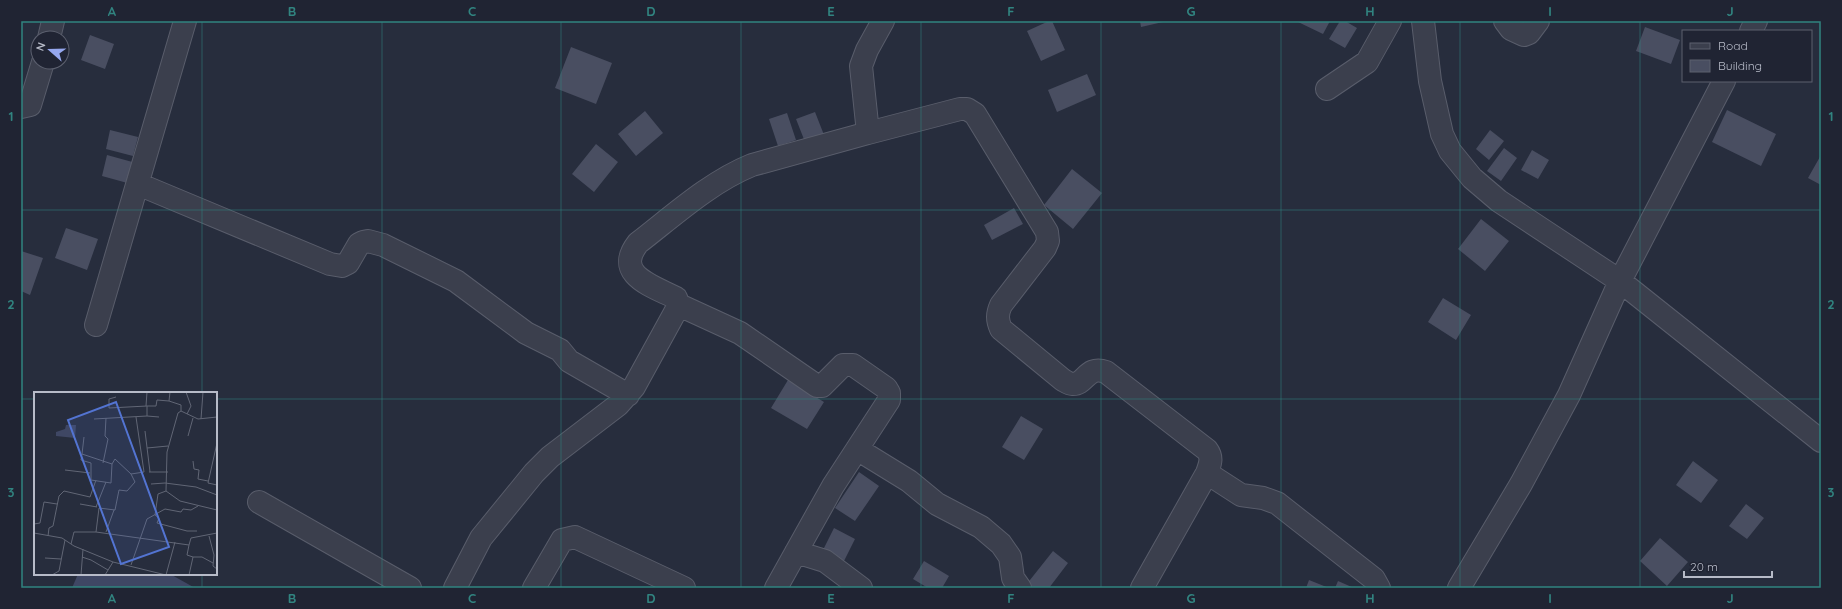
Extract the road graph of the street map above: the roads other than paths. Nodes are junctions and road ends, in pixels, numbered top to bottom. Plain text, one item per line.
1 (185, 21) edge
2 (883, 21) edge
3 (1390, 21) edge
4 (1505, 21) edge
5 (1538, 21) edge
6 (1756, 21) edge
7 (1424, 22) edge
8 (1751, 30) edge
9 (41, 70) edge
10 (1723, 82) edge
11 (1328, 89) dead end
12 (21, 107) edge
13 (868, 132) junction
14 (138, 184) junction
15 (1620, 281) junction
16 (679, 305) junction
17 (96, 325) dead end
18 (628, 395) junction
19 (1821, 441) edge
20 (857, 449) junction
21 (1207, 473) junction
22 (259, 502) dead end
23 (796, 552) junction
24 (410, 588) edge
25 (455, 588) edge
26 (534, 588) edge
27 (684, 588) edge
28 (776, 588) edge
29 (861, 588) edge
30 (1020, 588) edge
31 (1142, 588) edge
32 (1379, 588) edge
33 (1459, 588) edge

1 - 14 street
2 - 13 street
3 - 11 street
4 - 5 street
6 - 8 street
7 - 15 street
9 - 12 street
10 - 15 street
13 - 16 street
13 - 21 street
14 - 17 street
14 - 18 street
15 - 19 street
15 - 33 street
16 - 18 street
16 - 20 street
18 - 25 street
20 - 23 street
20 - 30 street
21 - 31 street
21 - 32 street
22 - 24 street
23 - 28 street
23 - 29 street
26 - 27 street

